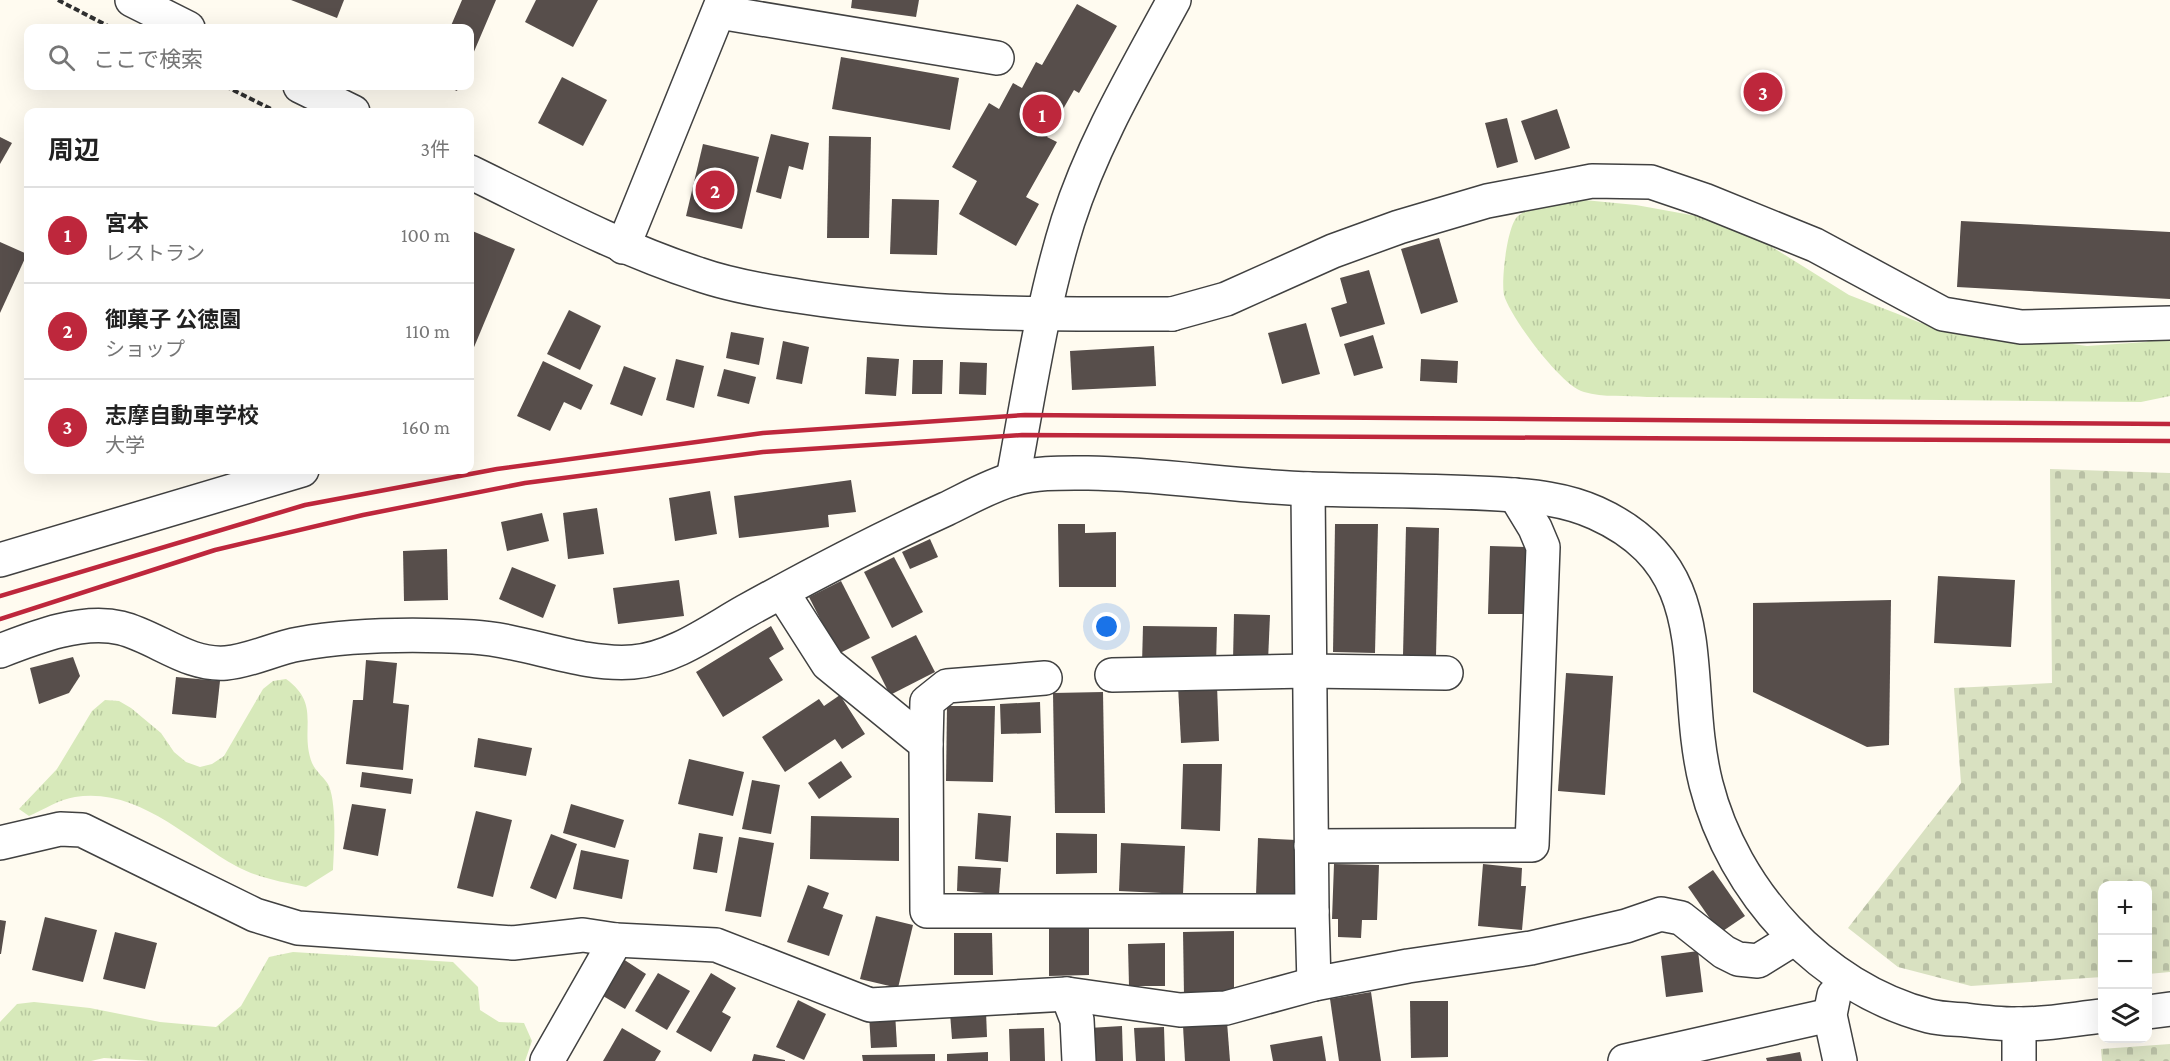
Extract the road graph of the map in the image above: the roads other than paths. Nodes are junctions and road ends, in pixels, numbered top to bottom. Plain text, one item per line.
1 (132, 0) edge
2 (1174, 0) edge
3 (721, 6) edge
4 (180, 24) edge
5 (997, 58) dead end
6 (308, 90) edge
7 (344, 108) edge
8 (474, 174) edge
9 (623, 247) junction
10 (1045, 314) junction
11 (2170, 323) edge
12 (289, 474) edge
13 (1013, 479) junction
14 (1308, 489) junction
15 (1515, 495) junction
16 (0, 560) edge
17 (782, 592) junction
18 (0, 651) edge
19 (1308, 671) junction
20 (1446, 673) dead end
21 (1112, 675) dead end
22 (1045, 678) dead end
23 (926, 744) junction
24 (0, 843) edge
25 (1311, 846) junction
26 (1312, 911) junction
27 (1795, 938) junction
28 (616, 940) junction
29 (1838, 974) junction
30 (1314, 984) junction
31 (1067, 994) junction
32 (2170, 1009) edge
33 (2152, 1011) edge
34 (1830, 1015) junction
35 (2098, 1016) edge
36 (2019, 1024) junction
37 (547, 1061) edge
38 (1078, 1061) edge
39 (1625, 1061) edge
40 (1840, 1061) edge
41 (2019, 1061) edge

1 - 4 street
2 - 10 street
3 - 5 street
3 - 9 street
6 - 7 street
8 - 9 street
9 - 10 street
10 - 11 street
10 - 13 street
12 - 16 street
13 - 14 street
13 - 17 street
14 - 15 street
14 - 19 street
15 - 25 street
15 - 27 street
17 - 18 street
17 - 23 street
19 - 20 street
19 - 21 street
19 - 25 street
22 - 23 street
23 - 26 street
24 - 28 street
25 - 26 street
26 - 30 street
27 - 29 street
27 - 30 street
28 - 31 street
28 - 37 street
29 - 34 street
29 - 36 street
30 - 31 street
31 - 38 street
32 - 33 street
34 - 39 street
34 - 40 street
35 - 36 street
36 - 41 street

